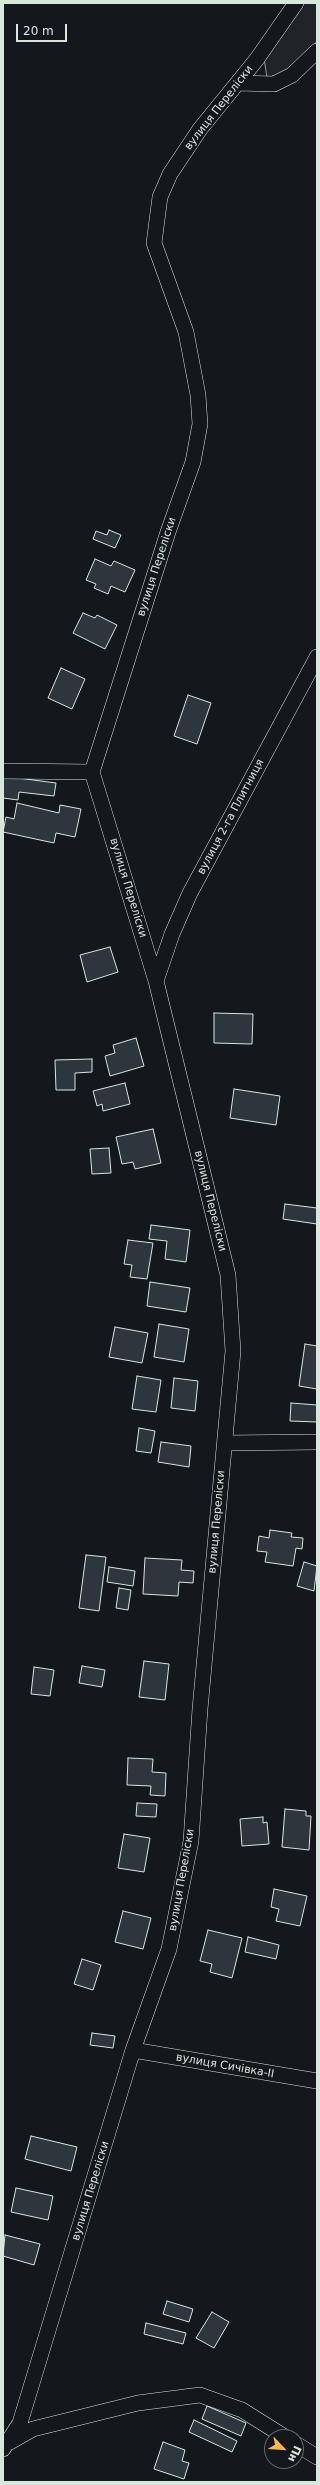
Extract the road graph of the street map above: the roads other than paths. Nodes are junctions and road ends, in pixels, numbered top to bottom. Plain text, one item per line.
1 (296, 3) edge
2 (317, 51) edge
3 (238, 83) junction
4 (317, 658) edge
5 (3, 771) edge
6 (92, 772) junction
7 (156, 981) junction
8 (317, 1442) edge
9 (225, 1443) junction
10 (133, 2050) junction
11 (317, 2081) edge
12 (272, 2429) edge
13 (5, 2446) edge
14 (304, 2449) edge
15 (317, 2457) edge

1 - 3 street, вулиця Переліски
2 - 3 street
3 - 6 street, вулиця Переліски
4 - 7 street, вулиця 2-га Плитниця
5 - 6 street
6 - 7 street, вулиця Переліски
7 - 9 street, вулиця Переліски
8 - 9 street
9 - 10 street, вулиця Переліски
10 - 11 street, вулиця Сичівка-II
10 - 13 street, вулиця Переліски
12 - 13 street
14 - 15 street

